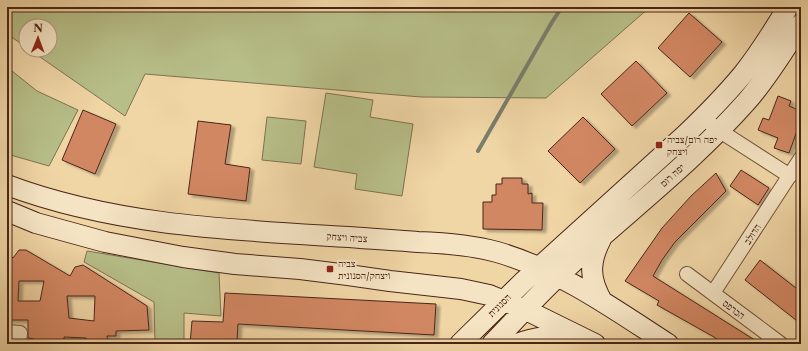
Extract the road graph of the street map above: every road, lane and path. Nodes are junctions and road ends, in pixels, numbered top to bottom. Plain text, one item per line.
1 (788, 7) edge
2 (801, 24) edge
3 (703, 118) junction
4 (720, 131) junction
5 (801, 158) edge
6 (790, 176) junction
7 (7, 185) edge
8 (7, 211) edge
9 (602, 238) junction
10 (539, 267) junction
11 (687, 274) dead end
12 (558, 276) junction
13 (713, 293) junction
14 (504, 301) junction
15 (602, 301) junction
16 (526, 310) junction
17 (7, 332) edge
18 (588, 341) edge
19 (19, 344) edge
20 (460, 344) edge
21 (492, 344) edge
22 (517, 344) edge
23 (668, 344) edge
24 (781, 344) edge

1 - 3 street
2 - 4 street, יפה רום
3 - 4 street
3 - 10 street
4 - 6 street
4 - 9 street, יפה רום
5 - 6 street, הדולב
6 - 13 street, הדולב
7 - 10 street, צביה ויצחק
8 - 14 street
9 - 12 street, יפה רום
9 - 15 street
10 - 12 street, צביה ויצחק
10 - 14 street, הסנונית
11 - 13 street, הכרפס
12 - 15 street, צביה ויצחק
12 - 16 street, יפה רום
13 - 24 street, הכרפס
14 - 16 street
14 - 20 street, הסנונית
15 - 23 street, צביה ויצחק
16 - 18 street
16 - 21 street
17 - 19 street
18 - 22 street

